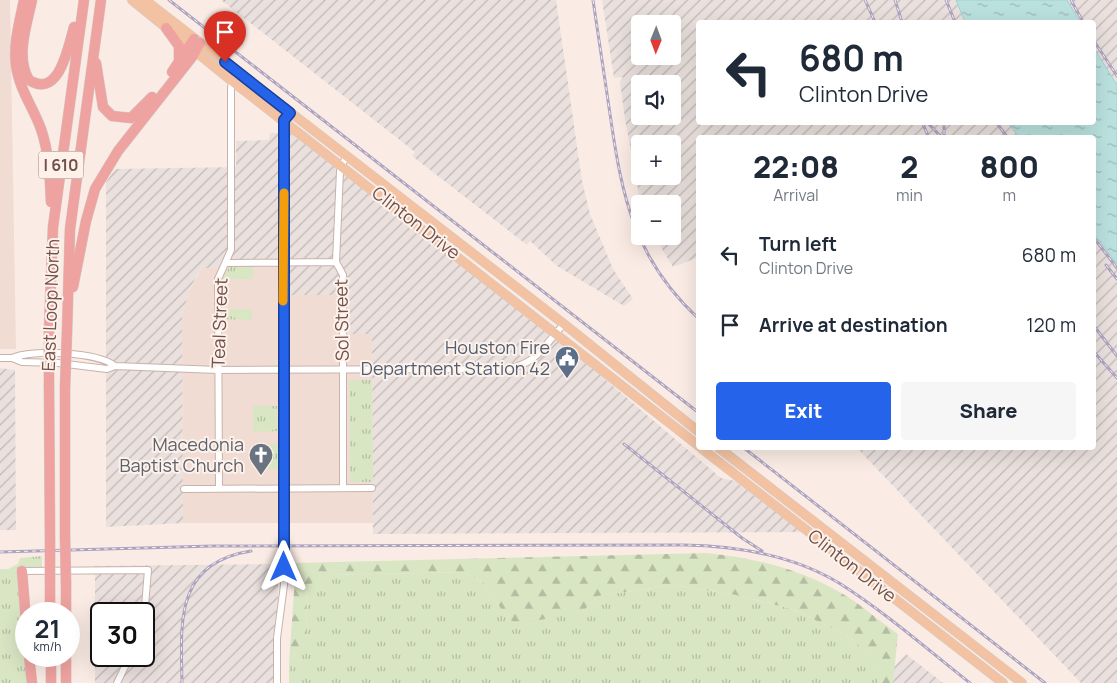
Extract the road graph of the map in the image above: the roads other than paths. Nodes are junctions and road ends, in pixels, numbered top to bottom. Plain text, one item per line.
1 (24, 0) edge
2 (32, 0) edge
3 (83, 0) edge
4 (101, 0) edge
5 (132, 0) edge
6 (145, 0) edge
7 (166, 28) junction
8 (195, 44) junction
9 (94, 47) junction
10 (177, 65) junction
11 (239, 73) junction
12 (232, 81) junction
13 (287, 116) junction
14 (346, 156) junction
15 (342, 165) junction
16 (53, 227) junction
17 (283, 262) junction
18 (336, 262) junction
19 (226, 263) junction
20 (67, 315) junction
21 (564, 324) junction
22 (556, 333) junction
23 (0, 358) edge
24 (218, 370) junction
25 (284, 370) junction
26 (343, 370) junction
27 (696, 430) edge
28 (696, 444) edge
29 (704, 450) edge
30 (722, 450) edge
31 (729, 455) junction
32 (721, 464) junction
33 (343, 487) junction
34 (219, 488) junction
35 (284, 488) junction
36 (372, 488) dead end
37 (184, 489) dead end
38 (779, 494) junction
39 (771, 503) junction
40 (850, 549) junction
41 (842, 558) junction
42 (22, 571) joint
43 (916, 601) junction
44 (24, 602) edge
45 (50, 602) edge
46 (66, 602) edge
47 (145, 602) edge
48 (908, 610) junction
49 (30, 667) edge
50 (51, 667) edge
51 (66, 667) edge
52 (68, 667) edge
53 (125, 667) edge
54 (32, 683) edge
55 (51, 683) edge
56 (66, 683) edge
57 (72, 683) edge
58 (117, 683) edge
59 (277, 683) edge
60 (1003, 683) edge
61 (1022, 683) edge

1 - 16 highway
2 - 3 highway
3 - 16 highway, East Loop North / I 610
4 - 9 highway, East Loop North / I 610
5 - 7 main road, Clinton Drive
6 - 8 main road, Clinton Drive
7 - 8 main road, Clinton Drive
7 - 10 highway
8 - 10 highway
8 - 11 main road, Clinton Drive
8 - 12 main road, Clinton Drive
8 - 20 highway
9 - 10 highway
9 - 20 highway, East Loop North / I 610
11 - 12 street
11 - 13 main road, Clinton Drive
12 - 13 main road, Clinton Drive
12 - 19 street, Teal Street
13 - 14 main road, Clinton Drive
13 - 15 main road, Clinton Drive
13 - 17 street
14 - 15 street, Sol Street
14 - 21 main road, Clinton Drive
15 - 18 street, Sol Street
15 - 22 main road, Clinton Drive
16 - 45 highway, East Loop North / I 610, bridge
17 - 18 street
17 - 19 street
17 - 25 street
18 - 26 street, Sol Street
19 - 24 street, Teal Street
20 - 46 highway, East Loop North / I 610, bridge
21 - 22 street
21 - 27 main road, Clinton Drive
22 - 26 street
22 - 28 main road, Clinton Drive
23 - 24 street
24 - 25 street
24 - 34 street, Teal Street
25 - 26 street
25 - 35 street
26 - 33 street, Sol Street
29 - 32 main road, Clinton Drive
30 - 31 main road, Clinton Drive
31 - 32 main road
31 - 38 main road, Clinton Drive
32 - 39 main road, Clinton Drive
33 - 35 street
33 - 36 street
34 - 35 street
34 - 37 street
35 - 59 street
38 - 39 main road
38 - 40 main road, Clinton Drive
39 - 41 main road, Clinton Drive
40 - 41 main road
40 - 43 main road, Clinton Drive
41 - 48 main road, Clinton Drive
42 - 44 highway
42 - 47 street
43 - 48 main road
43 - 61 main road, Clinton Drive
48 - 60 main road, Clinton Drive
49 - 54 highway
50 - 55 highway
51 - 56 highway
52 - 57 highway
53 - 58 street

